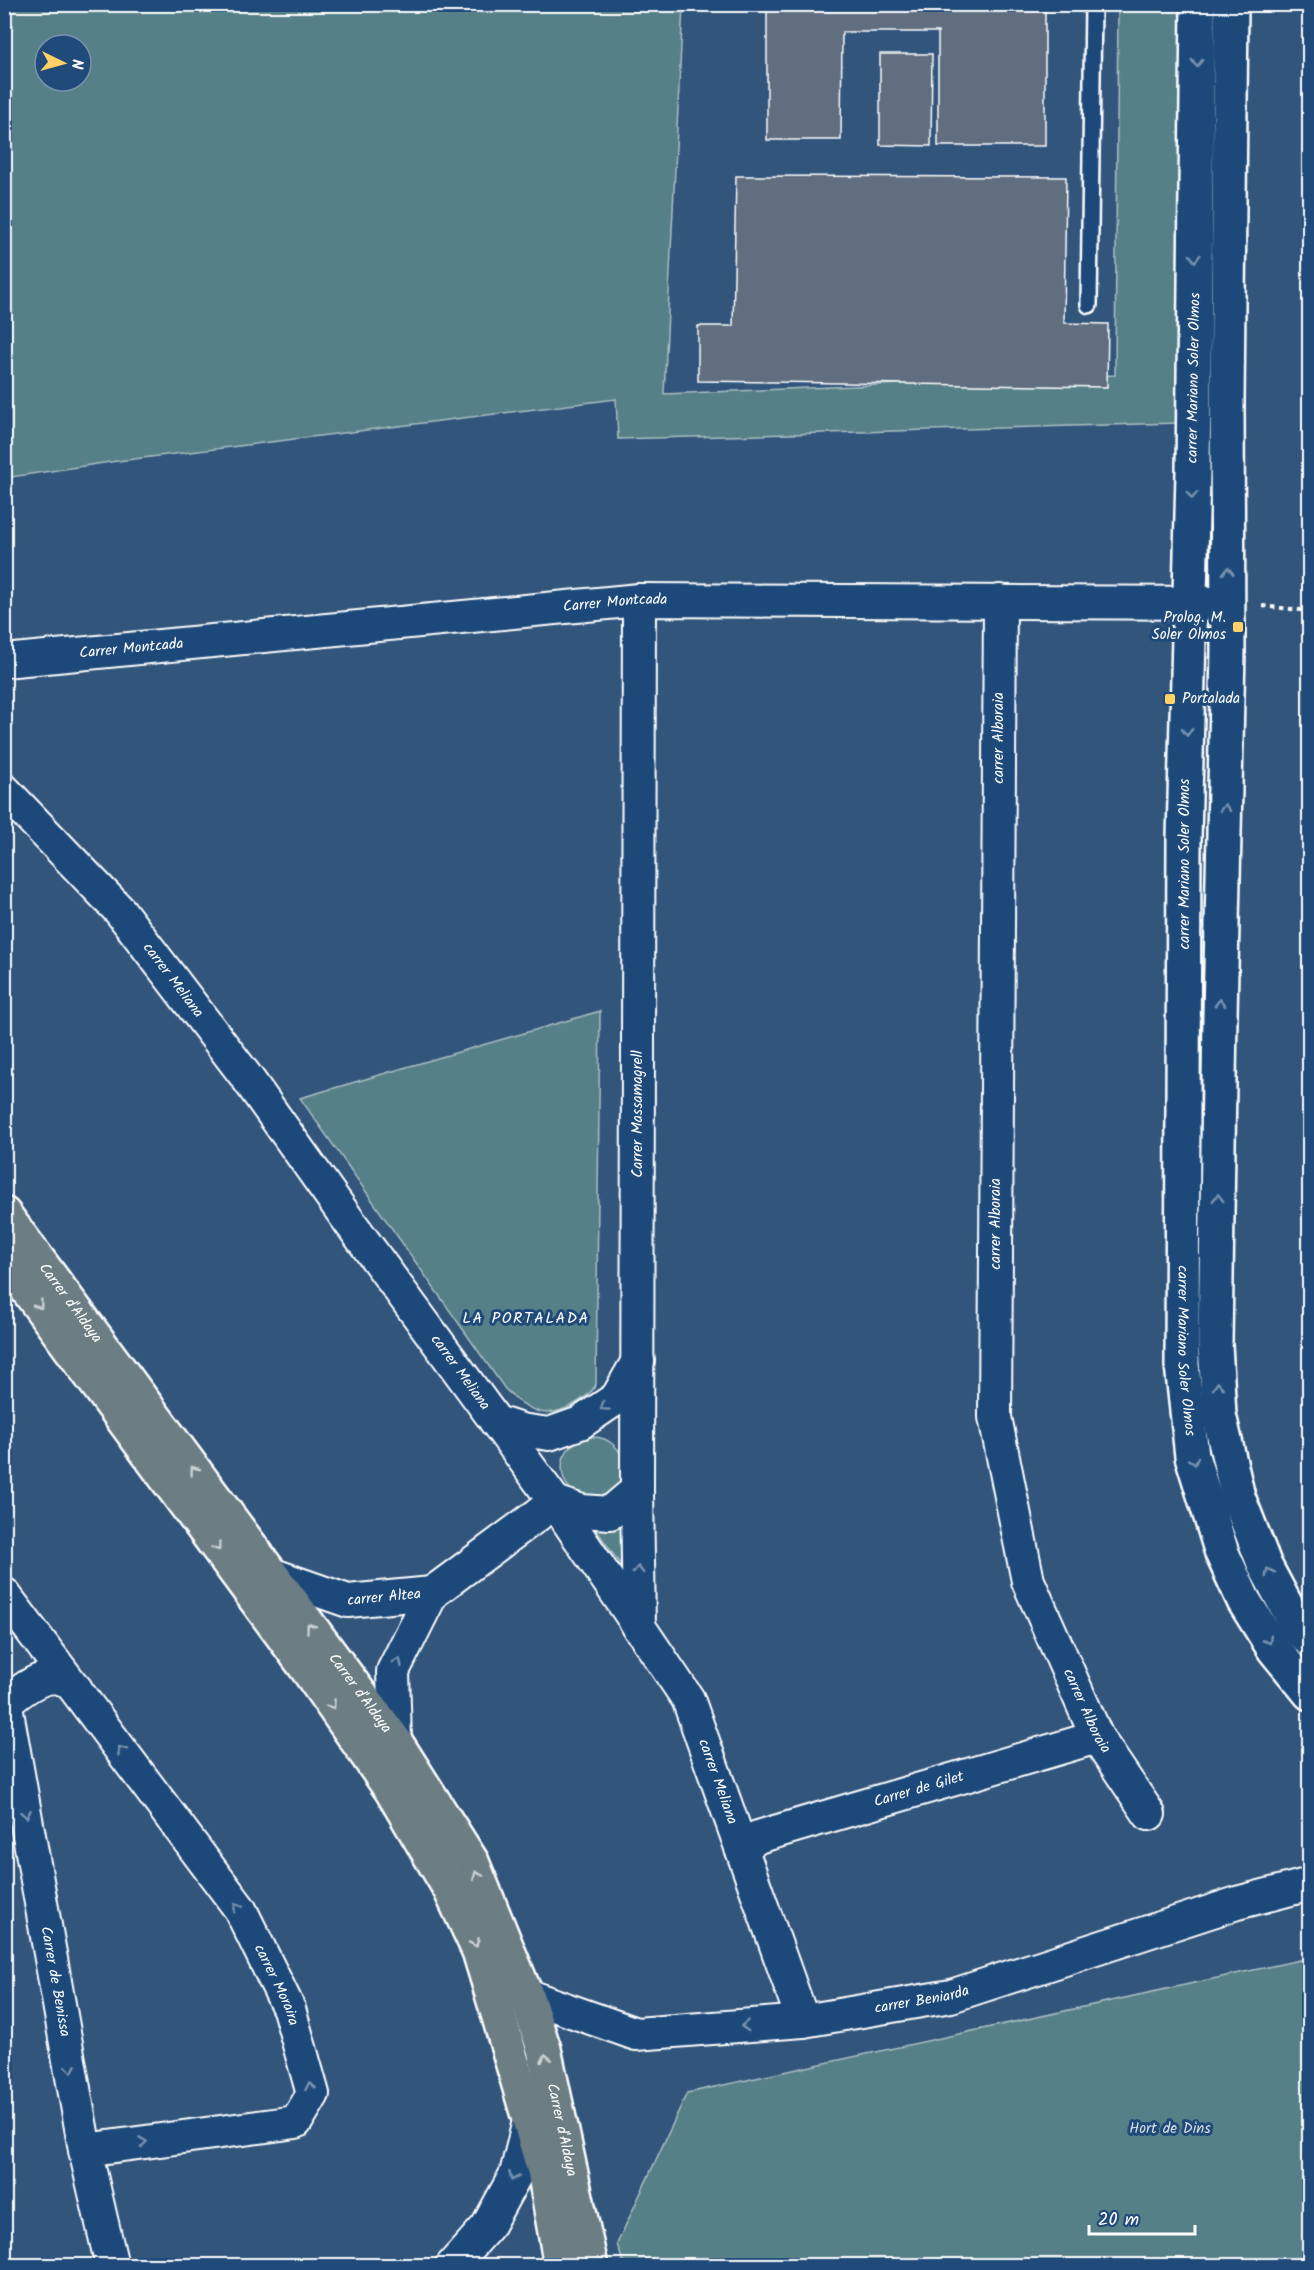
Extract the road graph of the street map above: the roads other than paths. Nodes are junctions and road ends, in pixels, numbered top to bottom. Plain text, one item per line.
1 (1093, 4) edge
2 (1198, 4) edge
3 (1231, 4) edge
4 (1089, 305) dead end
5 (639, 600) junction
6 (1000, 601) junction
7 (1190, 602) junction
8 (1228, 603) junction
9 (4, 662) edge
10 (4, 789) edge
11 (4, 1214) edge
12 (4, 1258) edge
13 (638, 1361) junction
14 (496, 1422) junction
15 (637, 1490) junction
16 (555, 1502) junction
17 (271, 1574) junction
18 (4, 1593) edge
19 (432, 1593) junction
20 (639, 1628) junction
21 (1310, 1640) edge
22 (76, 1689) junction
23 (1310, 1693) edge
24 (5, 1699) edge
25 (1097, 1737) junction
26 (394, 1741) junction
27 (1149, 1814) dead end
28 (741, 1848) junction
29 (1310, 1884) edge
30 (526, 1995) junction
31 (803, 2021) junction
32 (530, 2121) junction
33 (85, 2150) junction
34 (574, 2254) edge
35 (112, 2265) edge
36 (452, 2265) edge

1 - 4 lane
2 -> 7 main road, carrer Mariano Soler Olmos
8 -> 3 main road, carrer Mariano Soler Olmos
5 - 6 street, Carrer Montcada
5 - 9 street, Carrer Montcada
5 - 13 street, Carrer Massamagrell
6 - 7 street, Carrer Montcada
6 - 25 street, carrer Alboraia
7 - 8 street, Carrer Montcada
7 -> 23 main road, carrer Mariano Soler Olmos
21 -> 8 main road, carrer Mariano Soler Olmos
10 - 14 street, carrer Meliana
17 -> 11 main road, Carrer d'Aldaya
12 -> 32 main road, Carrer d'Aldaya
13 -> 14 street
13 - 15 street, Carrer Massamagrell
14 - 16 street, carrer Meliana
15 - 16 street
20 -> 15 street, Carrer Massamagrell
16 - 19 street, carrer Altea
16 - 20 street, carrer Meliana
17 - 19 street, carrer Altea
26 -> 17 main road, Carrer d'Aldaya
18 - 22 street, carrer Moraira
26 -> 19 street, carrer Altea
20 - 28 street, carrer Meliana
22 - 24 street
33 -> 22 street, carrer Moraira
24 -> 33 street, Carrer de Benissa
25 - 27 street, carrer Alboraia
25 - 28 street, Carrer de Gilet
30 -> 26 main road, Carrer d'Aldaya
28 - 31 street, carrer Meliana
29 - 31 street, carrer Beniarda
31 -> 30 street, carrer Beniarda
34 -> 30 main road, Carrer d'Aldaya
32 - 34 main road, Carrer d'Aldaya
32 -> 36 street
33 - 35 street, Carrer de Benissa

